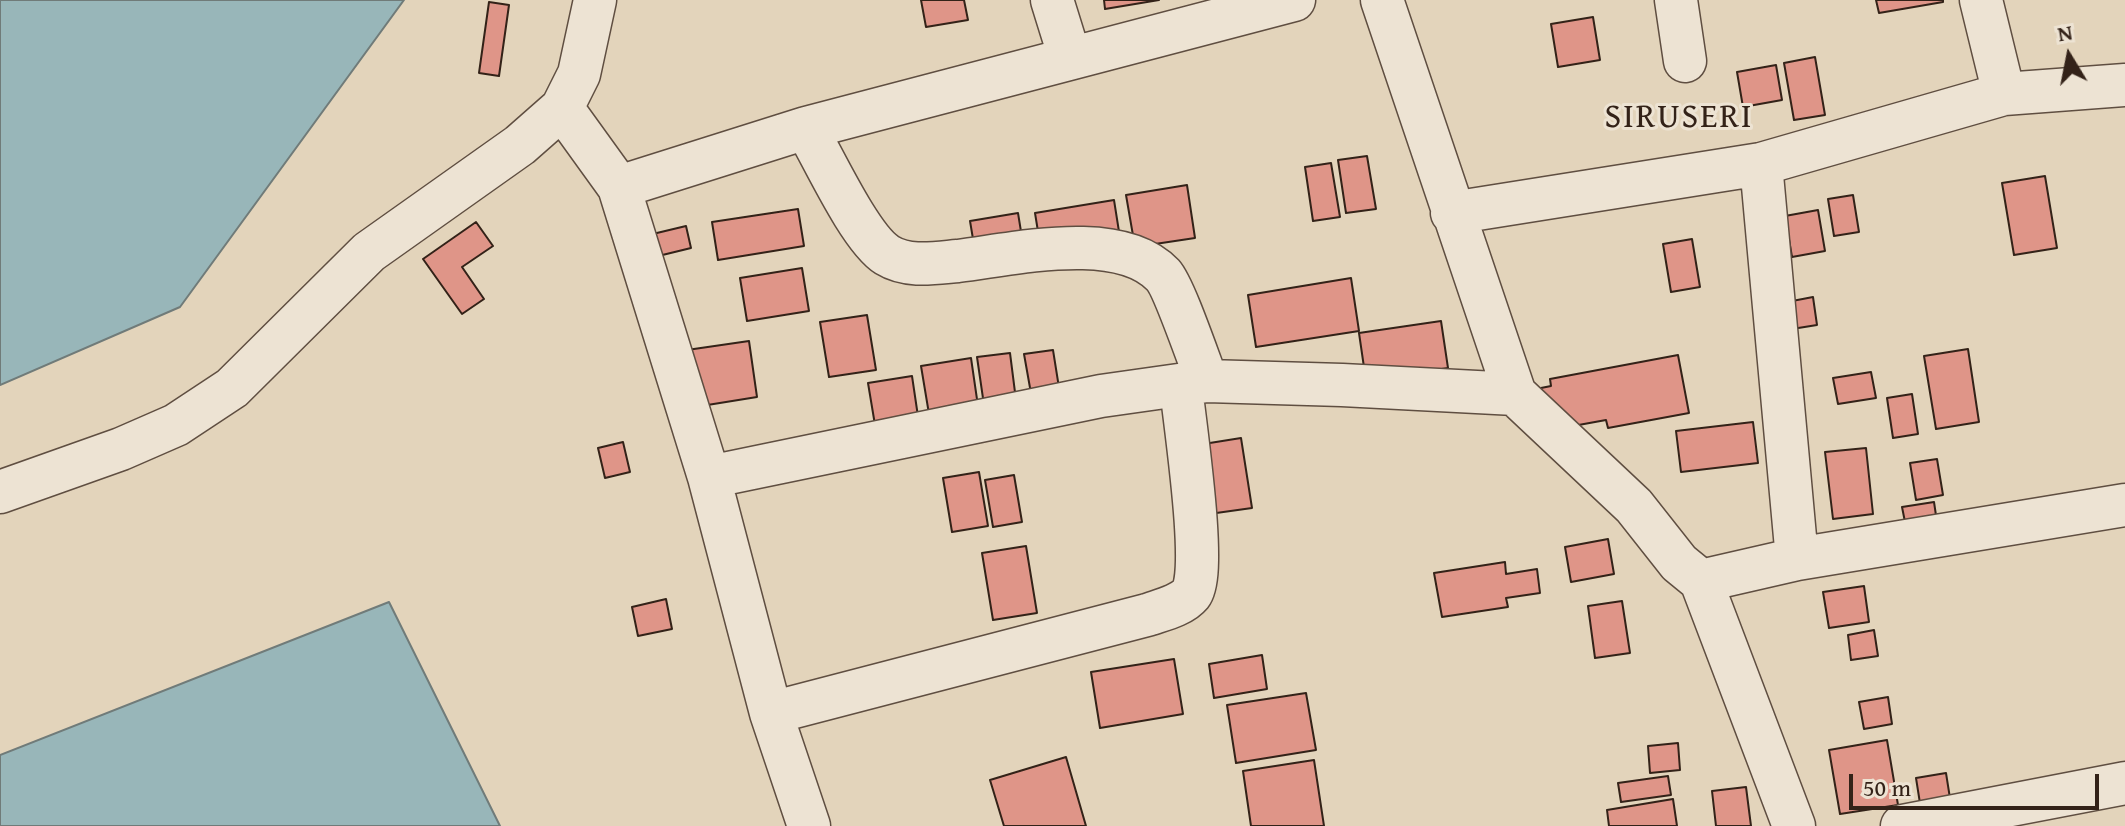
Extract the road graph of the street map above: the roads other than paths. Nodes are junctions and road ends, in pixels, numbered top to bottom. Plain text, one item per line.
1 (595, 0) edge
2 (1052, 0) edge
3 (1294, 0) edge
4 (1382, 0) edge
5 (1676, 0) edge
6 (1981, 0) edge
7 (1070, 58) junction
8 (1685, 61) dead end
9 (2125, 85) edge
10 (2004, 94) junction
11 (562, 108) junction
12 (806, 128) junction
13 (1761, 164) junction
14 (619, 187) junction
15 (1452, 213) junction
16 (1194, 384) junction
17 (1515, 394) junction
18 (709, 477) junction
19 (0, 492) edge
20 (2125, 505) edge
21 (1797, 559) junction
22 (1701, 581) junction
23 (771, 713) junction
24 (2125, 783) edge
25 (809, 826) edge
26 (1794, 826) edge
27 (1902, 826) edge

1 - 11 street
2 - 7 street
3 - 7 street
4 - 15 street
5 - 8 street
6 - 10 street
7 - 12 street
9 - 10 street
10 - 13 street
11 - 14 street
11 - 19 street
12 - 14 street
12 - 16 street
13 - 15 street
13 - 21 street
14 - 18 street
15 - 17 street
16 - 17 street
16 - 18 street
16 - 23 street
17 - 22 street
18 - 23 street
20 - 21 street
21 - 22 street
22 - 26 street
23 - 25 street
24 - 27 street

